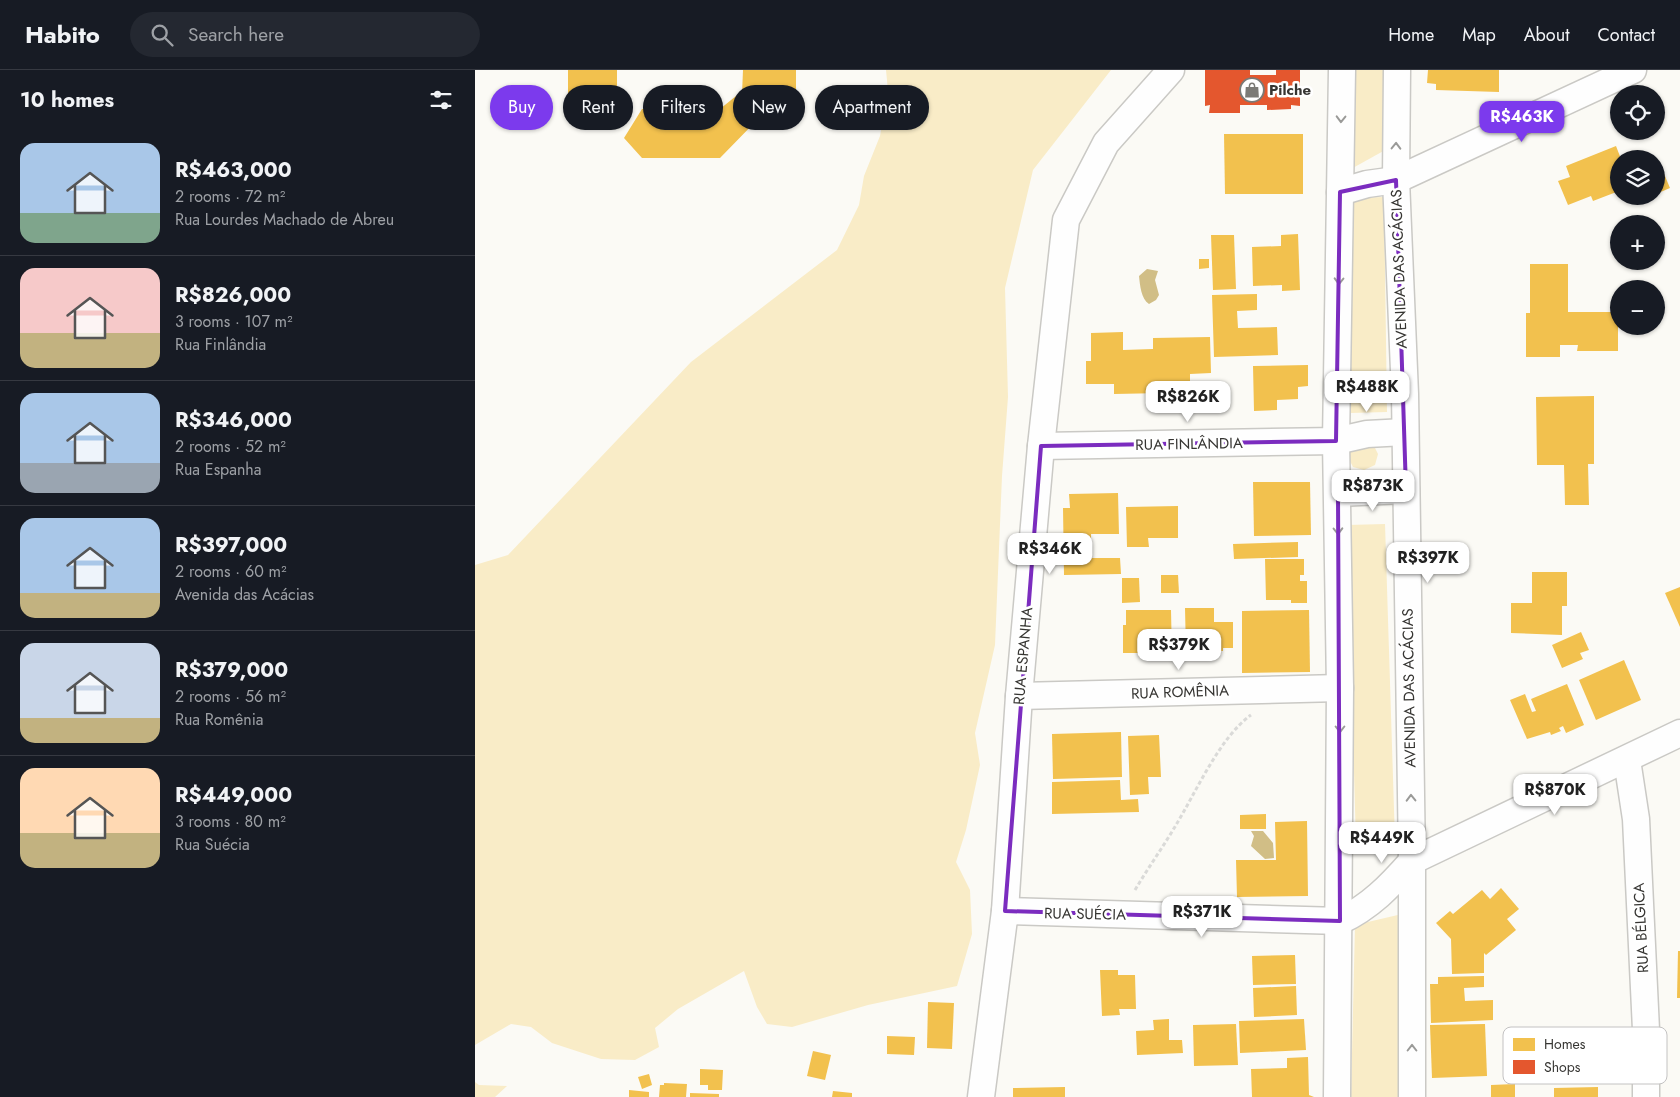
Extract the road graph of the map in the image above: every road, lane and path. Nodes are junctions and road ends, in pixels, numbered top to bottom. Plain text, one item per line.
1 (1171, 70) edge
2 (1342, 70) edge
3 (1397, 70) edge
4 (1633, 70) edge
5 (1396, 180) junction
6 (1341, 192) junction
7 (1405, 432) junction
8 (1336, 441) junction
9 (1041, 446) junction
10 (1406, 490) junction
11 (1338, 493) junction
12 (1341, 688) junction
13 (1019, 696) junction
14 (1256, 711) dead end
15 (1680, 733) edge
16 (1627, 760) junction
17 (1412, 861) junction
18 (1133, 894) dead end
19 (1005, 912) junction
20 (1340, 921) junction
21 (1646, 1027) edge
22 (1646, 1084) edge
23 (981, 1097) edge
24 (1337, 1097) edge
25 (1411, 1097) edge
26 (1646, 1097) edge

1 - 9 street, RUA ESPANHA
2 -> 6 street
5 -> 3 street, AVENIDA DAS ACÁCIAS
4 - 5 street
5 - 6 street
5 - 7 street, AVENIDA DAS ACÁCIAS
6 -> 8 street
7 - 8 street, RUA FINLÂNDIA
7 - 10 street, AVENIDA DAS ACÁCIAS
8 - 9 street, RUA FINLÂNDIA
8 - 11 street
9 - 13 street, RUA ESPANHA
10 - 11 street
17 -> 10 street, AVENIDA DAS ACÁCIAS
11 -> 12 street
12 - 13 street, RUA ROMÊNIA
12 -> 20 street
13 - 19 street, RUA ESPANHA
14 - 18 path
15 - 16 street
16 - 17 street
16 - 21 street, RUA BÉLGICA
17 - 20 street, RUA SUÉCIA
25 -> 17 street, AVENIDA DAS ACÁCIAS
19 - 20 street, RUA SUÉCIA
19 - 23 street, RUA ESPANHA
20 - 24 street
22 - 26 street, RUA BÉLGICA

